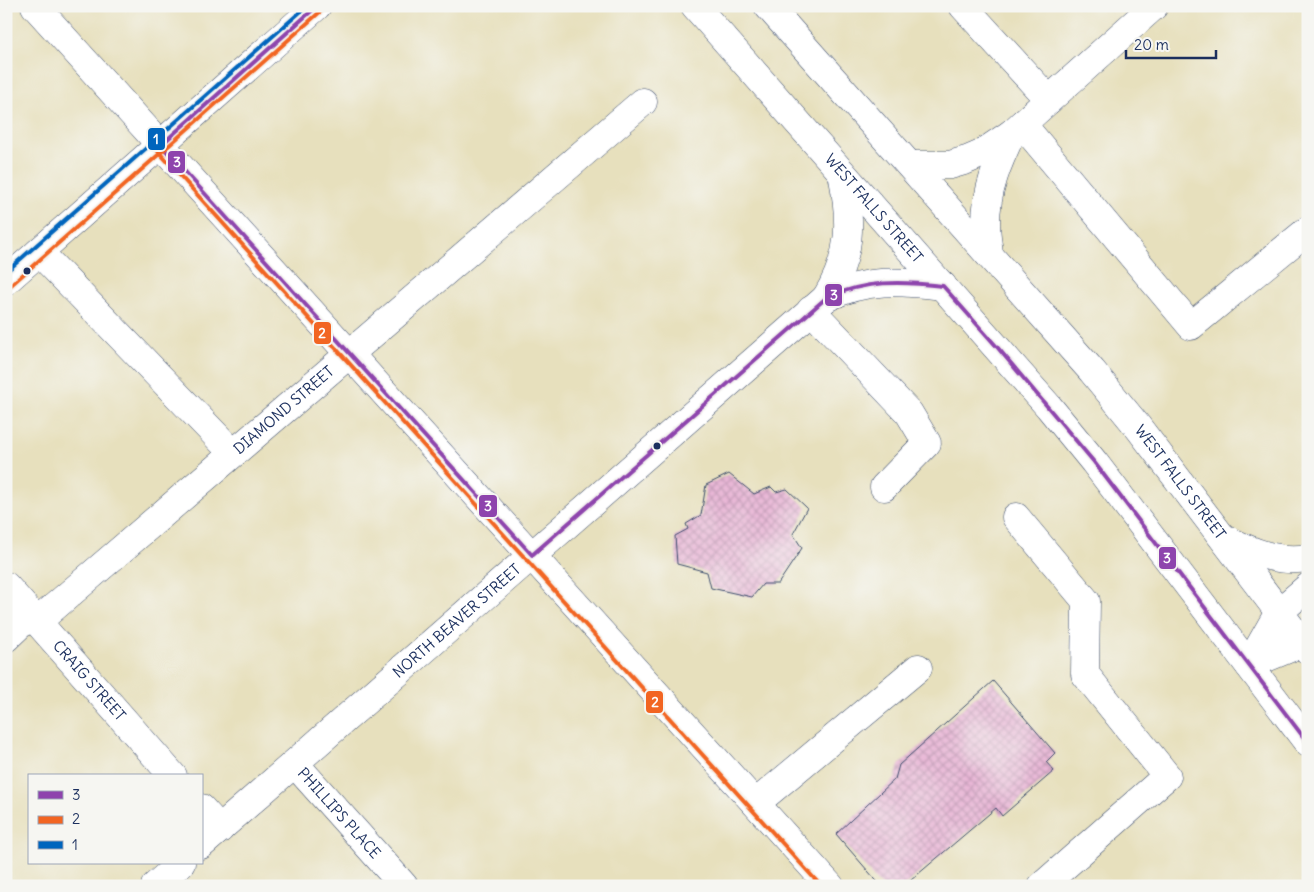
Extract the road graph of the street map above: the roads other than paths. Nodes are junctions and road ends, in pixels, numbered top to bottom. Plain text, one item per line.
1 (35, 6) edge
2 (317, 6) edge
3 (695, 6) edge
4 (768, 6) edge
5 (963, 6) edge
6 (1154, 6) edge
7 (1049, 100) junction
8 (642, 102) dead end
9 (1017, 128) junction
10 (161, 145) junction
11 (910, 165) junction
12 (842, 173) junction
13 (1308, 230) edge
14 (39, 252) junction
15 (989, 254) junction
16 (6, 282) edge
17 (943, 286) junction
18 (818, 304) junction
19 (350, 354) junction
20 (233, 453) junction
21 (884, 487) dead end
22 (1016, 517) dead end
23 (1222, 537) junction
24 (532, 555) junction
25 (1308, 558) edge
26 (6, 586) edge
27 (1308, 586) edge
28 (1279, 612) junction
29 (34, 618) junction
30 (6, 638) edge
31 (1306, 643) edge
32 (1249, 665) junction
33 (918, 668) dead end
34 (1308, 743) edge
35 (295, 764) junction
36 (171, 774) edge
37 (756, 803) junction
38 (202, 811) edge
39 (211, 837) edge
40 (180, 864) edge
41 (155, 886) edge
42 (404, 886) edge
43 (830, 886) edge
44 (1042, 886) edge

1 - 10 street
2 - 10 street
3 - 12 street, WEST FALLS STREET
4 - 11 street, WEST FALLS STREET
5 - 7 street
6 - 7 street
7 - 9 street
8 - 19 street, DIAMOND STREET
9 - 11 street
9 - 13 street
9 - 15 street
10 - 14 street
10 - 19 street
11 - 15 street, WEST FALLS STREET
12 - 17 street, WEST FALLS STREET
12 - 18 street, NORTH BEAVER STREET
14 - 16 street
14 - 20 street
15 - 23 street, WEST FALLS STREET
17 - 18 street, NORTH BEAVER STREET
17 - 32 street, WEST FALLS STREET
18 - 21 street
18 - 24 street, NORTH BEAVER STREET
19 - 20 street, DIAMOND STREET
19 - 24 street
20 - 29 street, DIAMOND STREET
22 - 44 street
23 - 25 street
23 - 28 street, WEST FALLS STREET
24 - 35 street, NORTH BEAVER STREET
24 - 37 street
26 - 29 street, CRAIG STREET
27 - 28 street
28 - 31 street, WEST FALLS STREET
28 - 32 street
29 - 30 street, DIAMOND STREET
29 - 36 street, CRAIG STREET
31 - 32 street
32 - 34 street, WEST FALLS STREET
33 - 37 street
35 - 39 street, NORTH BEAVER STREET
35 - 42 street, PHILLIPS PLACE
37 - 43 street
38 - 39 street
40 - 41 street

